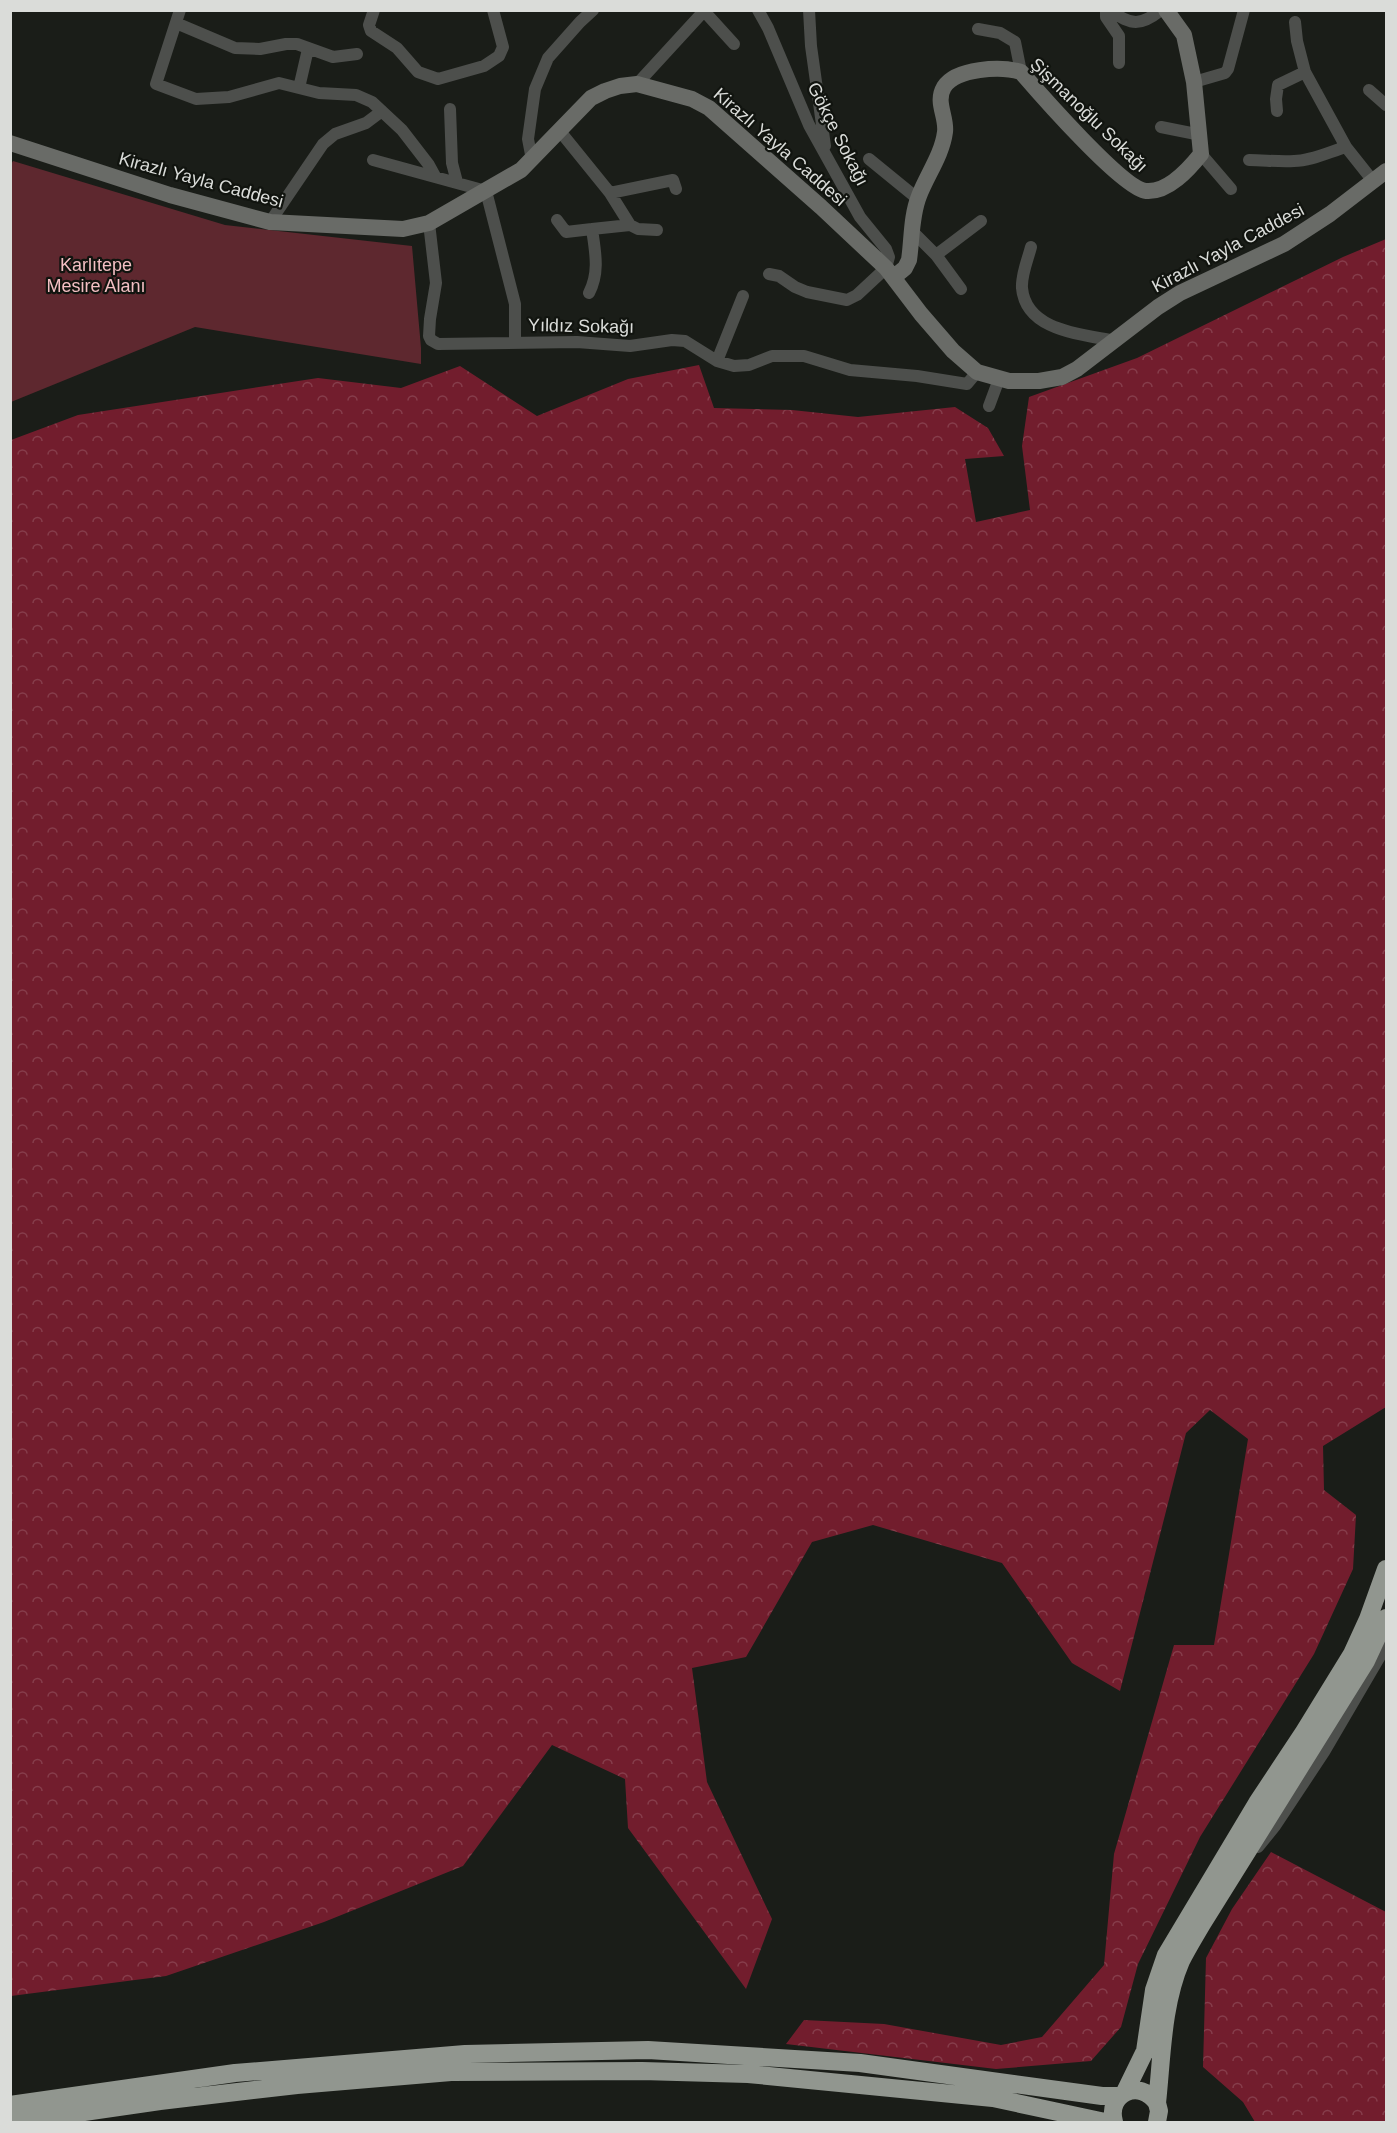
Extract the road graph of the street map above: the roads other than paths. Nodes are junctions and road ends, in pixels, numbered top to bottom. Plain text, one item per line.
1 (374, 10) edge
2 (493, 10) edge
3 (593, 10) edge
4 (758, 10) edge
5 (809, 10) edge
6 (1110, 10) edge
7 (1161, 10) edge
8 (1166, 10) edge
9 (1244, 10) edge
10 (178, 16) edge
11 (1295, 22) dead end
12 (978, 29) dead end
13 (734, 44) dead end
14 (308, 49) junction
15 (357, 54) dead end
16 (1119, 63) dead end
17 (1021, 72) junction
18 (1305, 72) junction
19 (1194, 82) junction
20 (637, 84) junction
21 (299, 88) junction
22 (1369, 90) dead end
23 (1386, 105) edge
24 (450, 109) dead end
25 (382, 111) junction
26 (1277, 111) dead end
27 (1161, 127) dead end
28 (560, 130) junction
29 (1201, 135) junction
30 (10, 143) edge
31 (1346, 147) junction
32 (1201, 154) junction
33 (826, 157) junction
34 (869, 159) dead end
35 (373, 160) dead end
36 (532, 160) junction
37 (1249, 160) dead end
38 (435, 176) junction
39 (1380, 176) edge
40 (457, 182) junction
41 (676, 189) dead end
42 (1231, 189) dead end
43 (486, 191) junction
44 (610, 193) junction
45 (918, 199) junction
46 (557, 220) dead end
47 (981, 221) dead end
48 (270, 222) junction
49 (429, 223) junction
50 (630, 225) junction
51 (592, 229) junction
52 (657, 230) dead end
53 (912, 231) junction
54 (1030, 247) dead end
55 (936, 255) junction
56 (890, 272) junction
57 (769, 274) dead end
58 (961, 289) dead end
59 (589, 293) dead end
60 (743, 296) dead end
61 (1115, 341) junction
62 (515, 343) junction
63 (717, 361) junction
64 (976, 372) junction
65 (999, 379) junction
66 (989, 406) dead end
67 (1386, 1569) edge
68 (1386, 1618) edge
69 (1386, 1646) edge
70 (1225, 1887) junction
71 (1122, 2094) junction
72 (10, 2104) edge
73 (1158, 2117) edge
74 (15, 2122) edge
75 (1105, 2122) edge
76 (1114, 2122) edge

1 - 2 street
3 - 36 street
4 - 33 street, Gökçe Sokağı
5 - 33 street
6 - 7 street
6 - 16 street
8 - 19 main road
9 - 19 street
10 - 14 street
10 - 21 street
11 - 18 street
12 - 17 street
13 - 20 street
14 - 15 street
14 - 21 street
17 - 32 main road, Şişmanoğlu Sokağı
17 - 45 main road, Şişmanoğlu Sokağı
18 - 26 street
18 - 31 street
19 - 29 main road
20 - 28 main road, Kirazlı Yayla Caddesi
20 - 56 main road, Kirazlı Yayla Caddesi
21 - 25 street
22 - 23 street
24 - 40 street
25 - 38 street
25 - 48 street
27 - 29 street
28 - 36 main road, Kirazlı Yayla Caddesi
28 - 44 street
29 - 32 main road
30 - 48 main road, Kirazlı Yayla Caddesi
31 - 37 street
31 - 39 street
32 - 42 street
33 - 56 street, Gökçe Sokağı
34 - 45 street
35 - 38 street
36 - 43 main road, Kirazlı Yayla Caddesi
38 - 40 street
39 - 61 main road, Kirazlı Yayla Caddesi
40 - 43 street
41 - 44 street
43 - 49 main road, Kirazlı Yayla Caddesi
43 - 62 street
44 - 50 street
45 - 53 main road, Şişmanoğlu Sokağı
46 - 51 street
47 - 55 street
48 - 49 main road, Kirazlı Yayla Caddesi
49 - 62 street, Yıldız Sokağı
50 - 51 street
50 - 52 street
51 - 59 street
53 - 55 street
53 - 56 main road, Şişmanoğlu Sokağı
54 - 61 street
55 - 58 street
56 - 57 street
56 - 64 main road, Kirazlı Yayla Caddesi
60 - 63 street
61 - 65 main road, Kirazlı Yayla Caddesi
62 - 63 street, Yıldız Sokağı
63 - 64 street, Yıldız Sokağı
64 - 65 main road, Kirazlı Yayla Caddesi
65 - 66 street
67 - 71 highway
68 - 70 highway
69 - 70 street
70 - 73 highway
71 - 72 highway
71 - 73 highway
71 - 76 highway
74 - 75 highway

